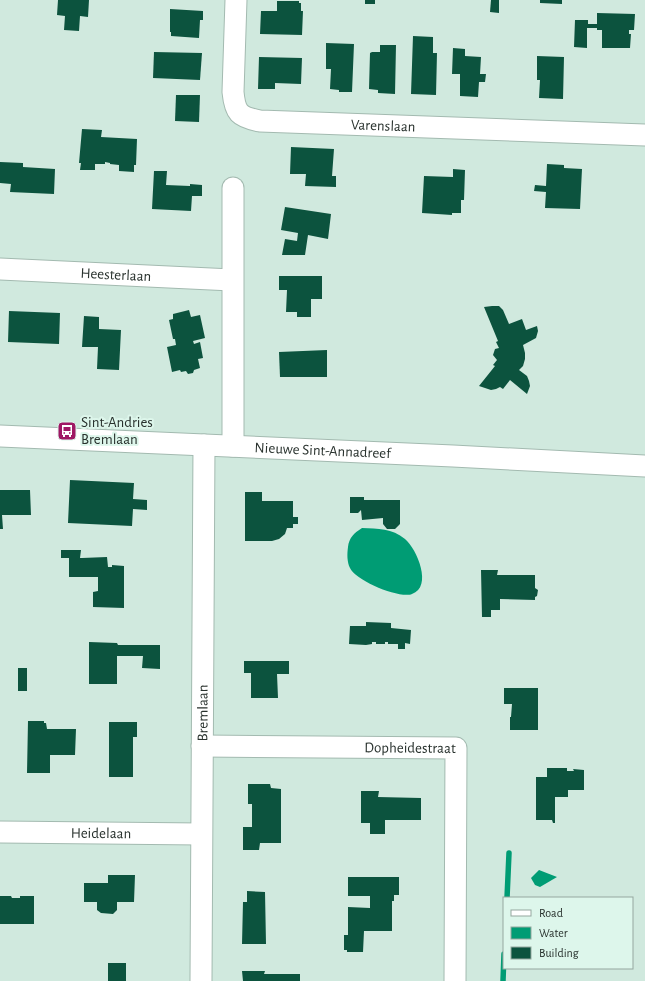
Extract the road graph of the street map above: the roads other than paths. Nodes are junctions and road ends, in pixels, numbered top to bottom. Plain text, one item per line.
1 (236, 0) edge
2 (645, 134) edge
3 (233, 188) dead end
4 (0, 269) edge
5 (232, 280) junction
6 (0, 436) edge
7 (204, 445) junction
8 (233, 446) junction
9 (645, 466) edge
10 (202, 746) junction
11 (0, 832) edge
12 (201, 834) junction
13 (201, 981) edge
14 (455, 981) edge

1 - 2 street, Varenslaan
3 - 5 street
4 - 5 street, Heesterlaan
5 - 8 street
6 - 7 street, Nieuwe Sint-Annadreef
7 - 8 street, Nieuwe Sint-Annadreef
7 - 10 street, Bremlaan
8 - 9 street, Nieuwe Sint-Annadreef
10 - 12 street, Bremlaan
10 - 14 street, Dopheidestraat
11 - 12 street, Heidelaan
12 - 13 street, Bremlaan

